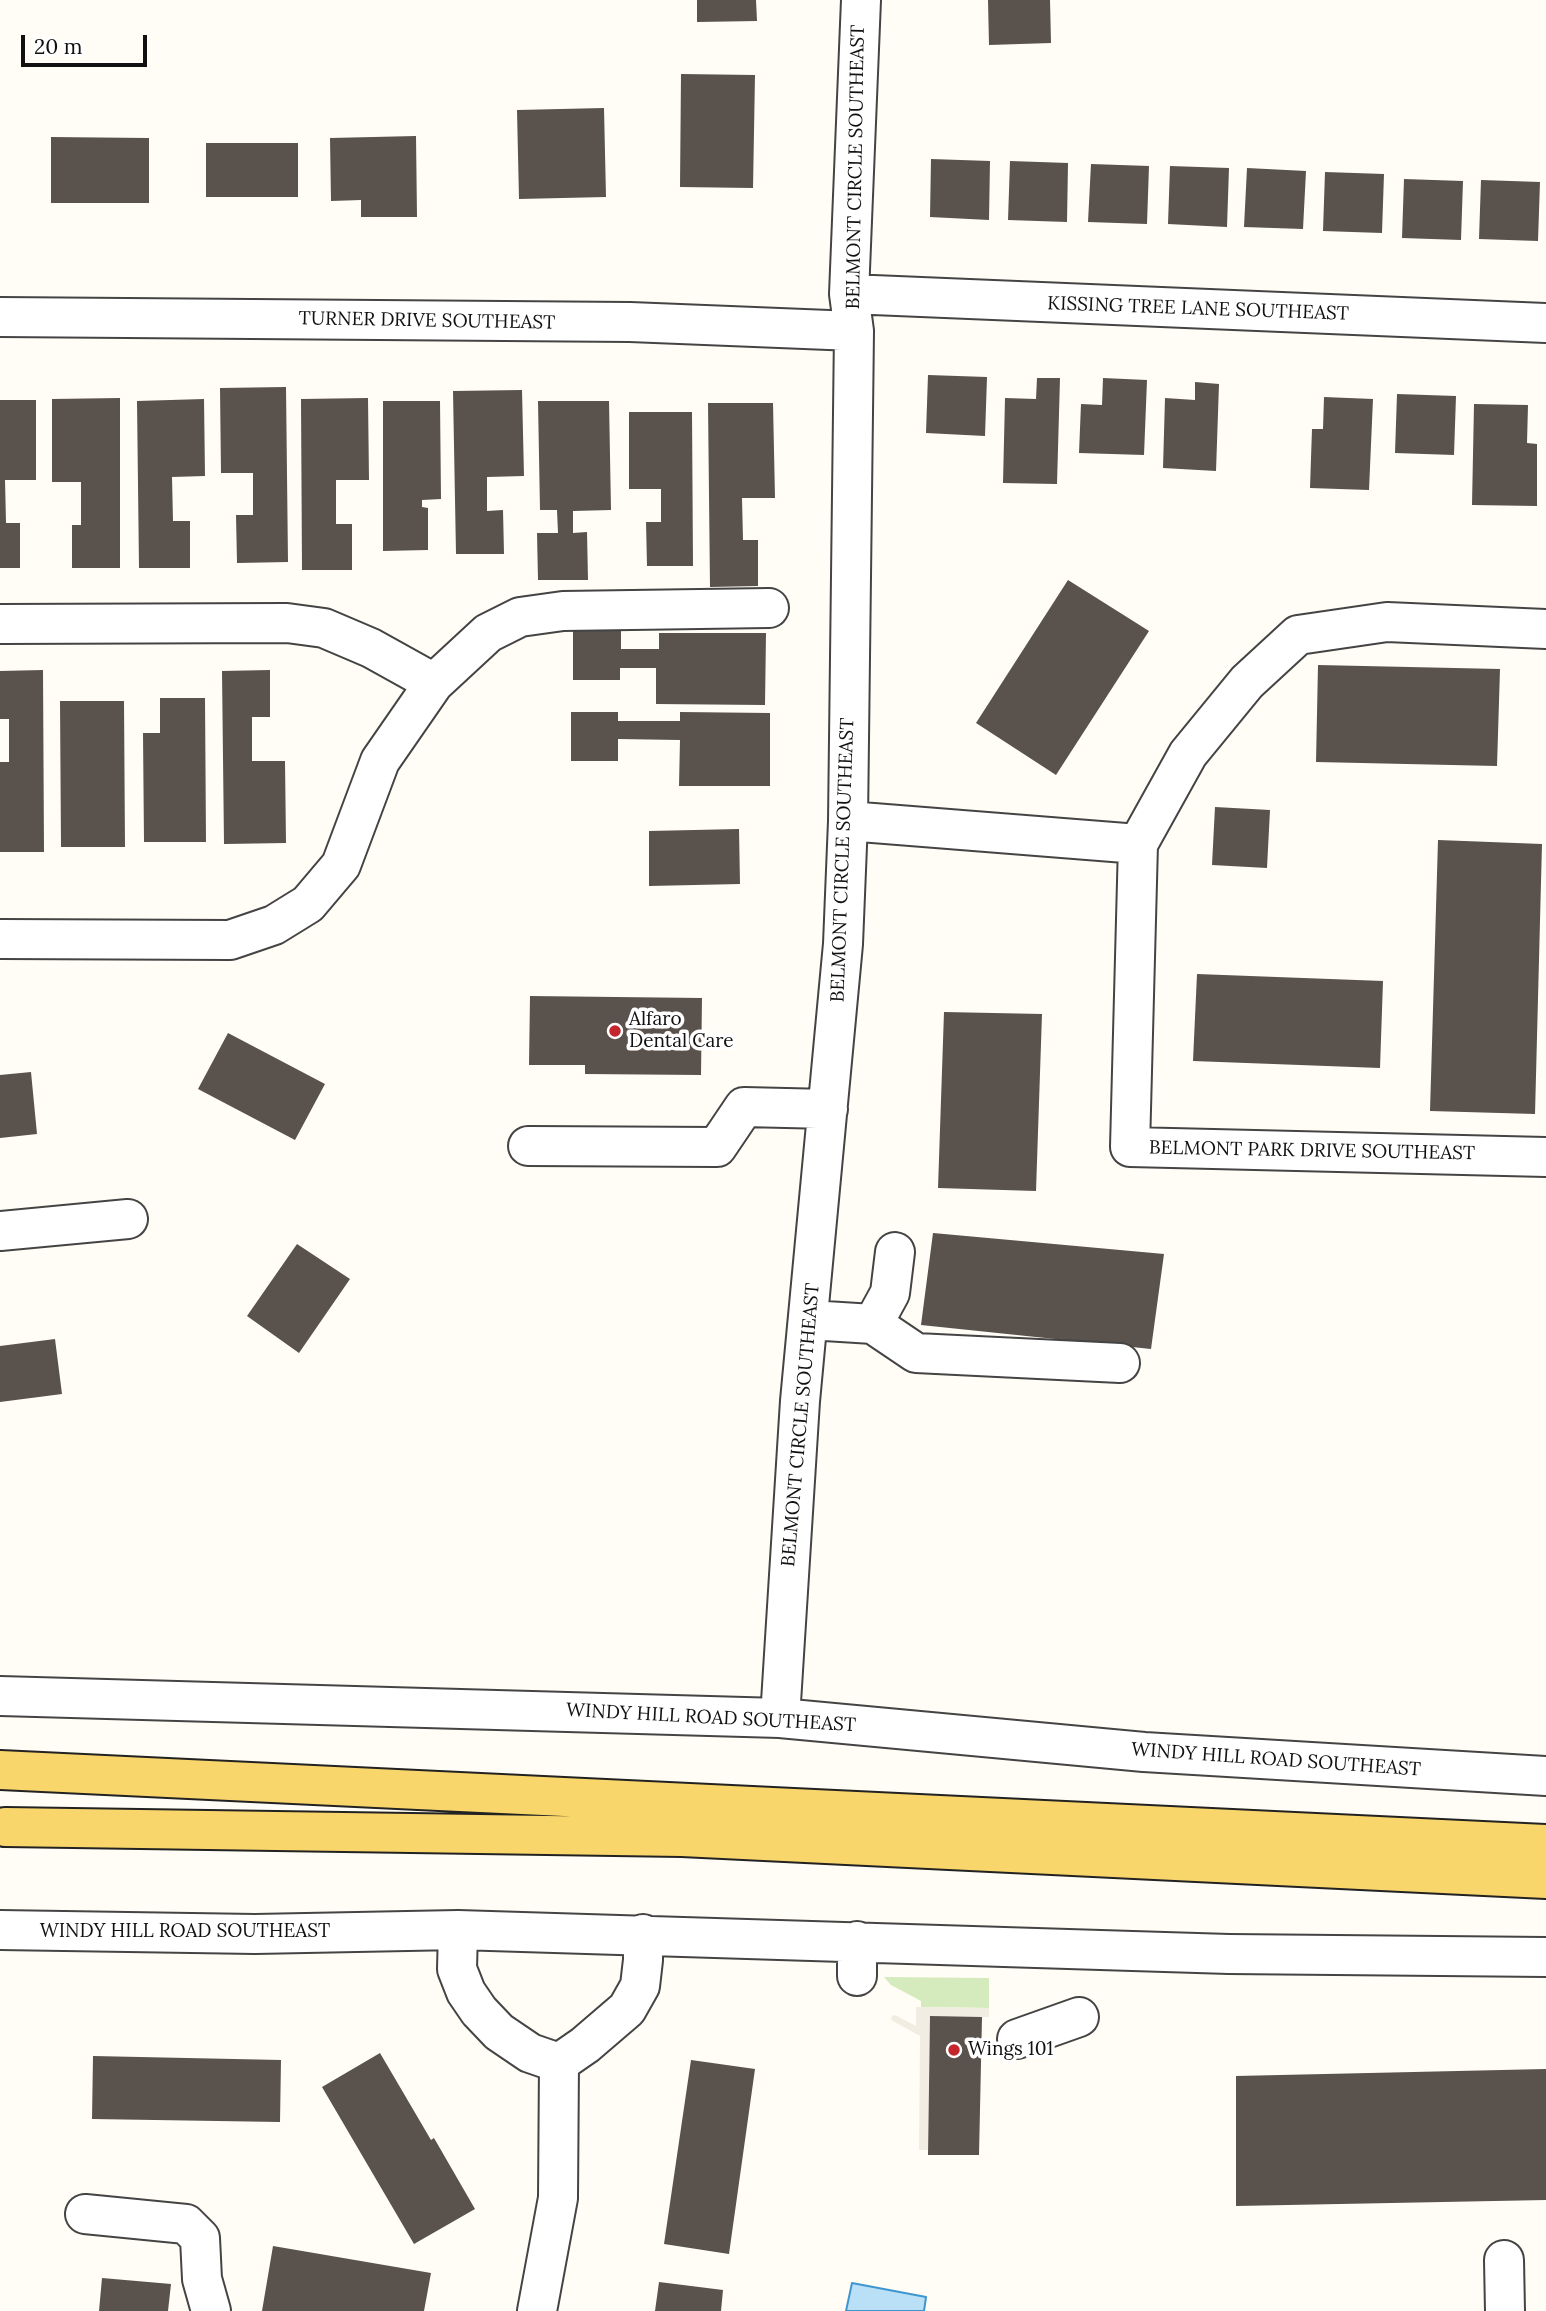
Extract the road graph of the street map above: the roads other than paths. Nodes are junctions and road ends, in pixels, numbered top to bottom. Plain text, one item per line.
1 (861, 0) edge
2 (852, 313) junction
3 (0, 317) edge
4 (1546, 323) edge
5 (769, 608) dead end
6 (0, 624) edge
7 (1546, 629) edge
8 (434, 683) junction
9 (848, 821) junction
10 (1138, 844) junction
11 (0, 939) edge
12 (828, 1109) junction
13 (528, 1146) dead end
14 (1546, 1157) edge
15 (128, 1219) dead end
16 (0, 1231) edge
17 (895, 1252) dead end
18 (809, 1320) junction
19 (873, 1324) junction
20 (1120, 1363) dead end
21 (5, 1698) edge
22 (780, 1718) junction
23 (0, 1770) edge
24 (1546, 1776) edge
25 (5, 1827) dead end
26 (1546, 1844) edge
27 (1546, 1880) edge
28 (5, 1925) edge
29 (458, 1930) junction
30 (643, 1934) junction
31 (1546, 1957) edge
32 (1079, 2017) dead end
33 (1017, 2039) dead end
34 (559, 2063) junction
35 (85, 2214) dead end
36 (1504, 2260) dead end
37 (211, 2311) edge
38 (537, 2311) edge
39 (1505, 2311) edge

1 - 2 street, BELMONT CIRCLE SOUTHEAST
2 - 3 street, TURNER DRIVE SOUTHEAST
2 - 4 street, KISSING TREE LANE SOUTHEAST
2 - 9 street, BELMONT CIRCLE SOUTHEAST
5 - 8 street
6 - 8 street
7 - 10 street, BELMONT PARK DRIVE SOUTHEAST
8 - 11 street
9 - 10 street
9 - 12 street, BELMONT CIRCLE SOUTHEAST
10 - 14 street, BELMONT PARK DRIVE SOUTHEAST
12 - 13 street
12 - 18 street, BELMONT CIRCLE SOUTHEAST
15 - 16 street
17 - 19 street
18 - 19 street
18 - 22 street, BELMONT CIRCLE SOUTHEAST
19 - 20 street
21 - 22 street, WINDY HILL ROAD SOUTHEAST
22 - 24 street, WINDY HILL ROAD SOUTHEAST
23 - 26 main road
25 - 27 main road
28 - 29 street, WINDY HILL ROAD SOUTHEAST
29 - 30 street, WINDY HILL ROAD SOUTHEAST
29 - 34 street
30 - 31 street, WINDY HILL ROAD SOUTHEAST
30 - 34 street
32 - 33 street
34 - 38 street
35 - 37 street
36 - 39 street

